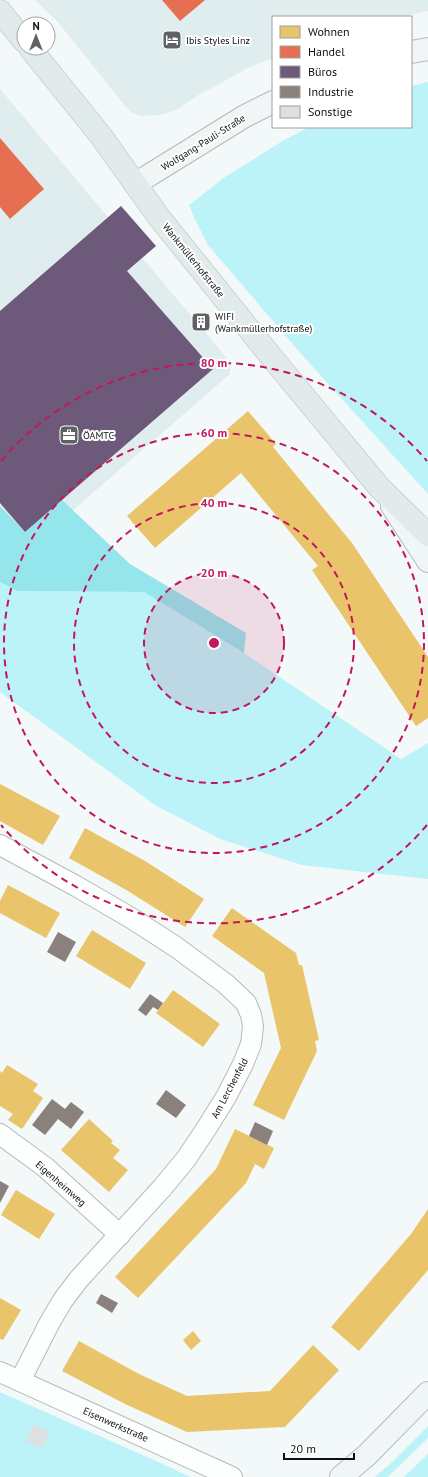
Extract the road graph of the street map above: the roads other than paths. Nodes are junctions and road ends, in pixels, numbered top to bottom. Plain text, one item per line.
1 (0, 11) edge
2 (16, 31) edge
3 (428, 49) edge
4 (412, 52) edge
5 (36, 56) edge
6 (272, 102) edge
7 (135, 184) junction
8 (379, 487) junction
9 (428, 535) edge
10 (428, 561) edge
11 (0, 845) edge
12 (0, 1134) edge
13 (120, 1235) junction
14 (0, 1372) edge
15 (20, 1381) junction
16 (428, 1393) edge
17 (232, 1477) edge
18 (341, 1477) edge

1 - 2 main road
3 - 4 main road
5 - 7 main road, Wankmüllerhofstraße
6 - 7 main road, Wolfgang-Pauli-Straße
7 - 8 main road, Wankmüllerhofstraße
8 - 9 main road, Wankmüllerhofstraße
8 - 10 main road, Wankmüllerhofstraße
11 - 13 street, Am Lerchenfeld
12 - 13 street, Eigenheimweg
13 - 15 street, Am Lerchenfeld
14 - 15 street, Eisenwerkstraße
15 - 17 street, Eisenwerkstraße
16 - 18 main road

